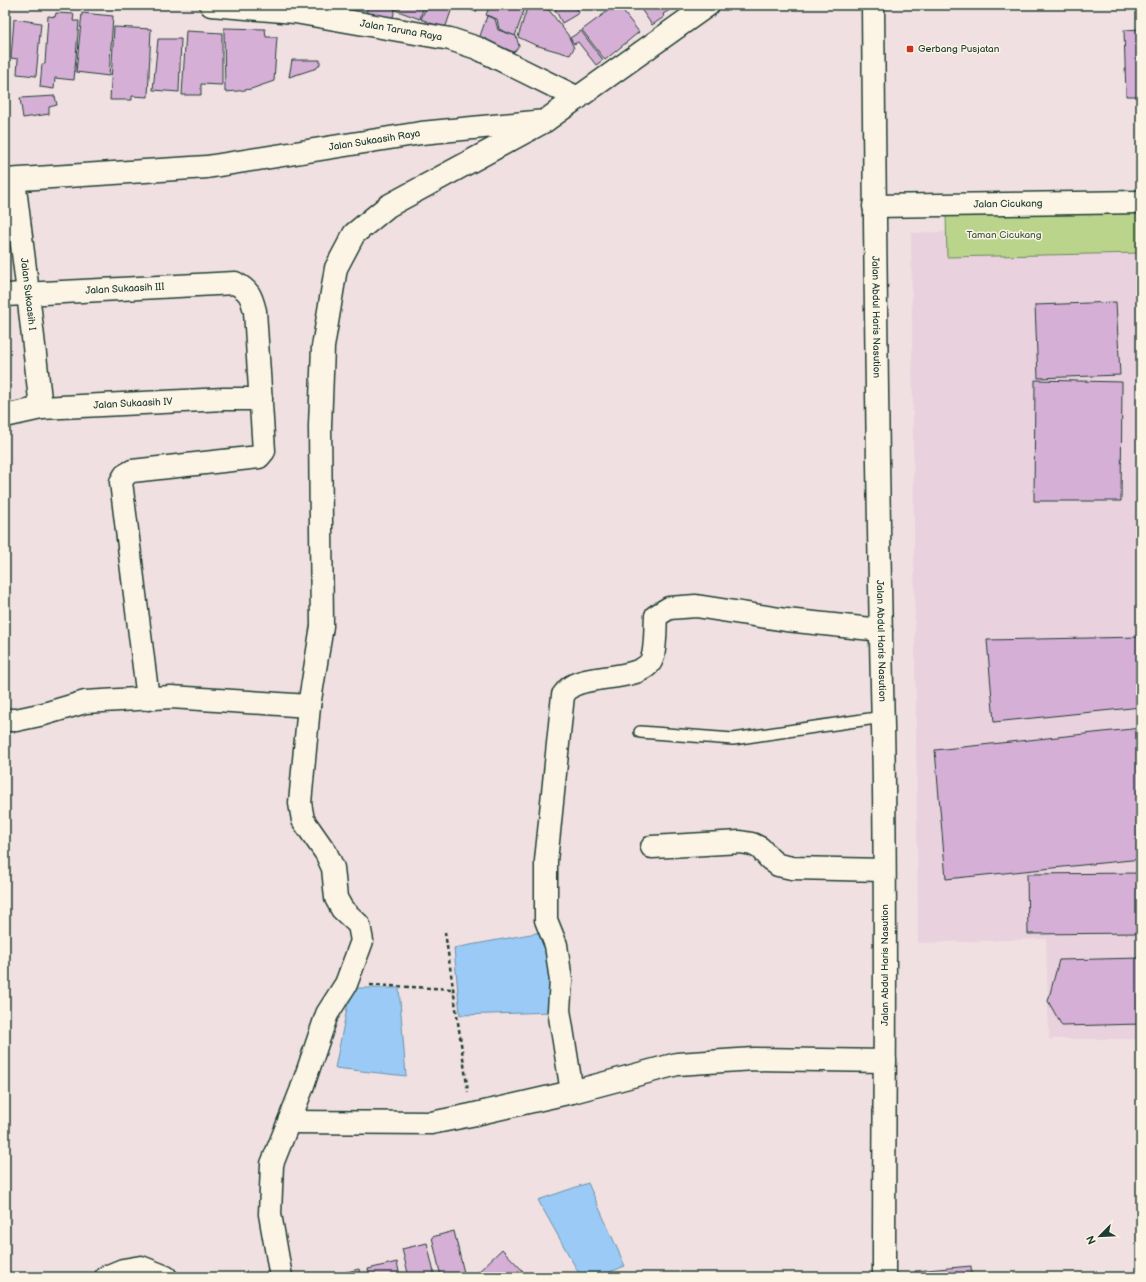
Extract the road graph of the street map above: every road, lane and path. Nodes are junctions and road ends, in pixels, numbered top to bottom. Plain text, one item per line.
1 (211, 5) edge
2 (708, 5) edge
3 (873, 5) edge
4 (578, 98) junction
5 (545, 122) junction
6 (9, 180) edge
7 (1141, 202) edge
8 (874, 206) junction
9 (28, 293) junction
10 (5, 295) edge
11 (261, 399) junction
12 (41, 408) junction
13 (5, 416) edge
14 (882, 630) junction
15 (148, 699) junction
16 (309, 706) junction
17 (883, 717) junction
18 (5, 720) edge
19 (640, 732) dead end
20 (652, 847) dead end
21 (884, 870) junction
22 (445, 932) dead end
23 (346, 984) junction
24 (453, 989) junction
25 (885, 1061) junction
26 (572, 1092) junction
27 (472, 1115) junction
28 (289, 1122) junction
29 (106, 1277) edge
30 (166, 1277) edge
31 (281, 1277) edge
32 (884, 1277) edge

1 - 4 main road, Jalan Taruna Raya
2 - 4 main road
3 - 8 main road, Jalan Abdul Haris Nasution
4 - 5 main road
5 - 6 main road, Jalan Sukaasih Raya
5 - 16 main road
6 - 9 main road, Jalan Sukaasih I
7 - 8 main road, Jalan Cicukang
8 - 14 main road, Jalan Abdul Haris Nasution
9 - 10 main road, Jalan Sukaasih III
9 - 11 main road, Jalan Sukaasih III
9 - 12 main road, Jalan Sukaasih I
11 - 12 main road, Jalan Sukaasih IV
11 - 15 main road
12 - 13 main road, Jalan Sukaasih IV
14 - 17 main road, Jalan Abdul Haris Nasution
14 - 26 main road
15 - 16 main road
15 - 18 main road
16 - 23 main road
17 - 19 lane
17 - 21 main road, Jalan Abdul Haris Nasution
20 - 21 main road
21 - 25 main road, Jalan Abdul Haris Nasution
22 - 24 path
23 - 24 path
23 - 28 main road
24 - 27 path
25 - 26 main road
25 - 32 main road, Jalan Abdul Haris Nasution
26 - 27 main road
27 - 28 main road
28 - 31 main road
29 - 30 main road

